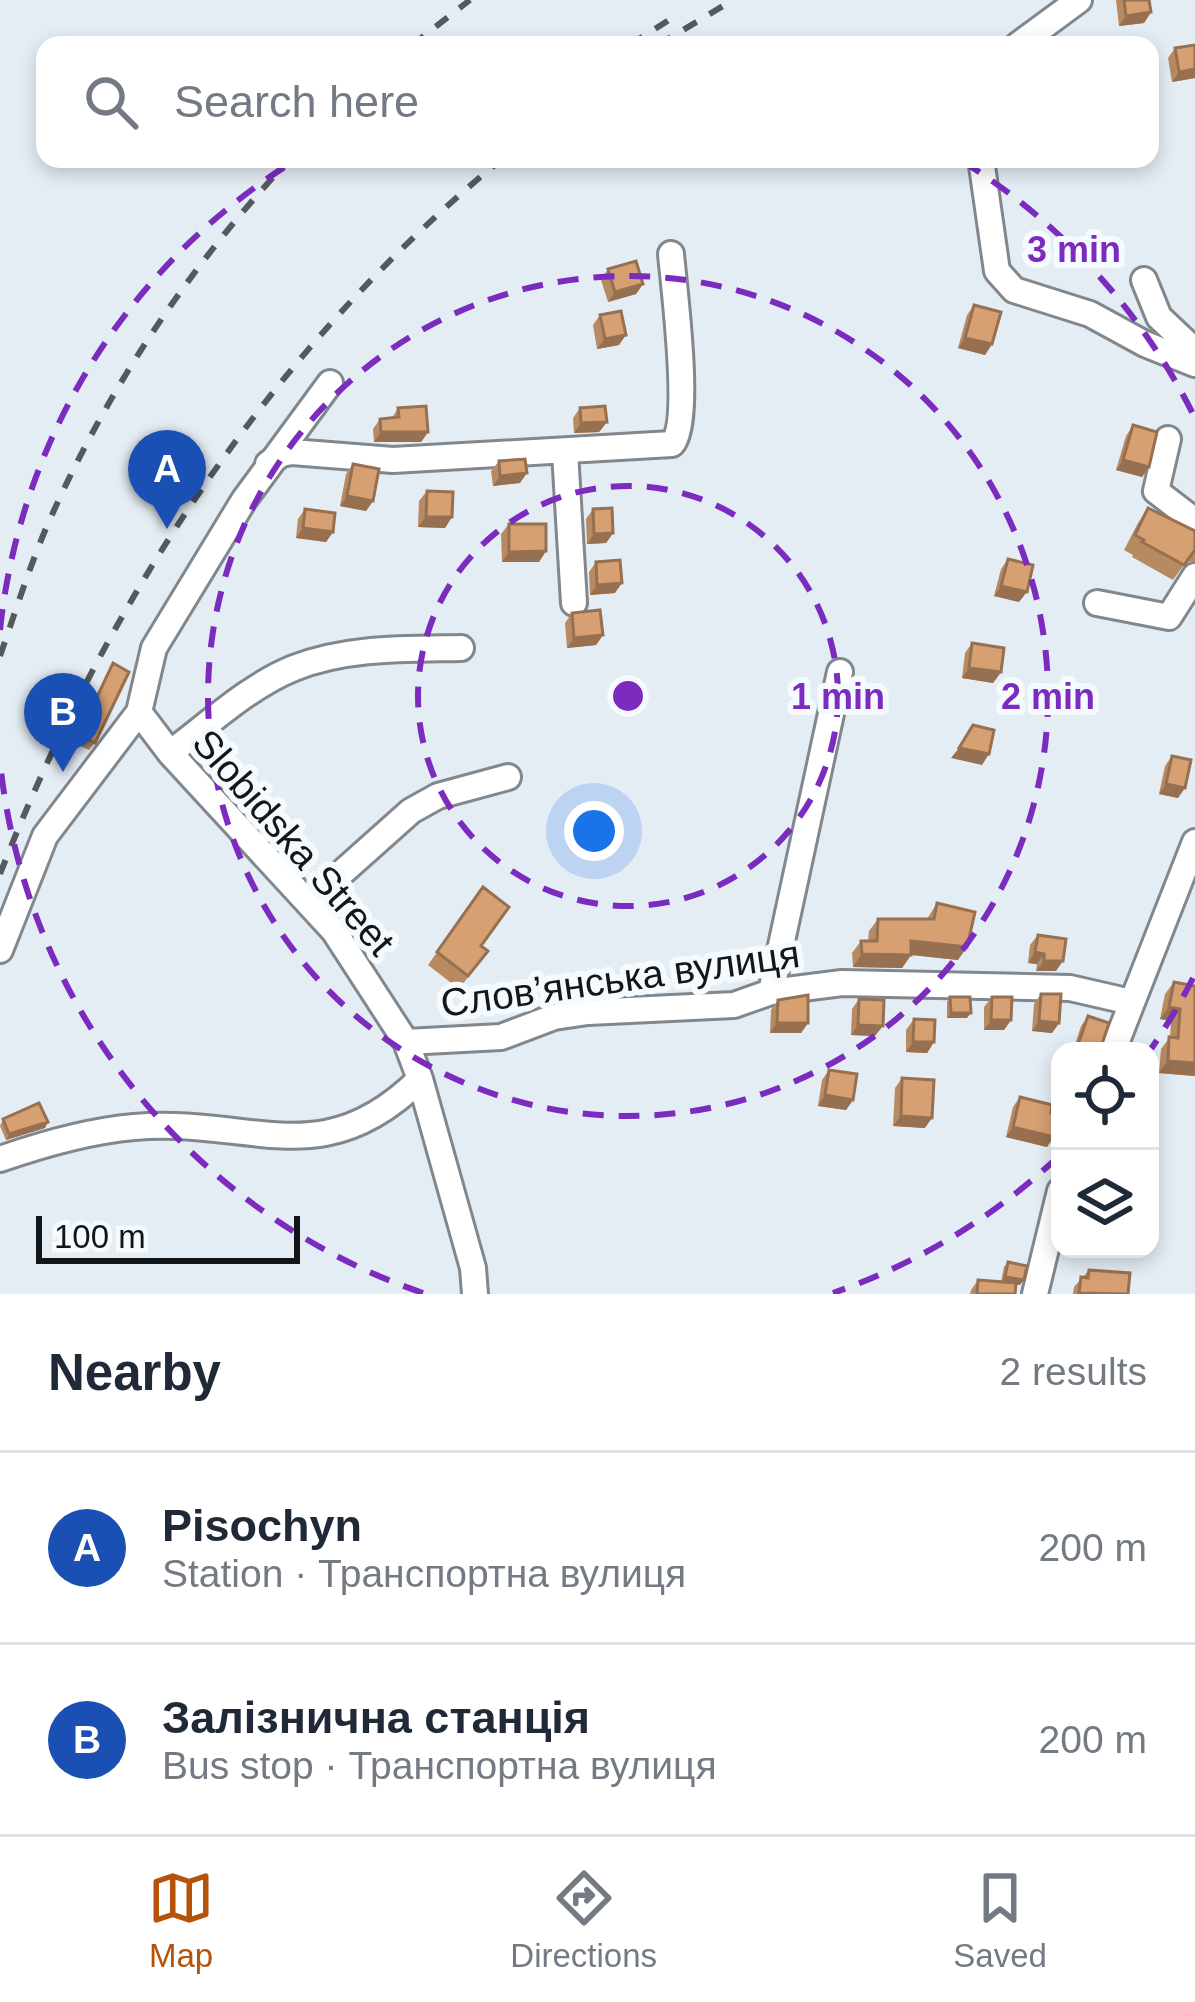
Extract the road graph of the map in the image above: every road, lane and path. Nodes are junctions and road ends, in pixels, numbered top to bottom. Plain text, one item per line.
1 (1079, 0) edge
2 (1030, 36) edge
3 (982, 168) edge
4 (671, 254) dead end
5 (1144, 280) dead end
6 (1195, 351) edge
7 (1195, 364) edge
8 (330, 382) dead end
9 (1168, 439) dead end
10 (565, 452) junction
11 (267, 466) junction
12 (1195, 521) edge
13 (1195, 576) edge
14 (574, 603) dead end
15 (1097, 603) dead end
16 (461, 648) dead end
17 (840, 672) dead end
18 (139, 712) junction
19 (170, 752) junction
20 (508, 776) dead end
21 (1195, 842) edge
22 (309, 902) junction
23 (0, 950) edge
24 (771, 992) junction
25 (1131, 1002) junction
26 (406, 1042) junction
27 (1116, 1042) edge
28 (420, 1079) junction
29 (0, 1159) edge
30 (1051, 1228) edge
31 (475, 1294) edge
32 (1035, 1294) edge

1 - 2 street
3 - 7 street
4 - 10 street
5 - 6 street
8 - 11 street
9 - 12 street
10 - 11 street
10 - 14 street
11 - 18 street
13 - 15 street
16 - 19 street
17 - 24 street
18 - 19 street, Slobidska Street
18 - 23 street
19 - 22 street, Slobidska Street
20 - 22 street
21 - 25 street
22 - 26 street, Slobidska Street
24 - 25 street, Слов’янська вулиця
24 - 26 street, Слов’янська вулиця
25 - 27 street
26 - 28 street, Slobidska Street
28 - 29 street
28 - 31 street, Slobidska Street
30 - 32 street

